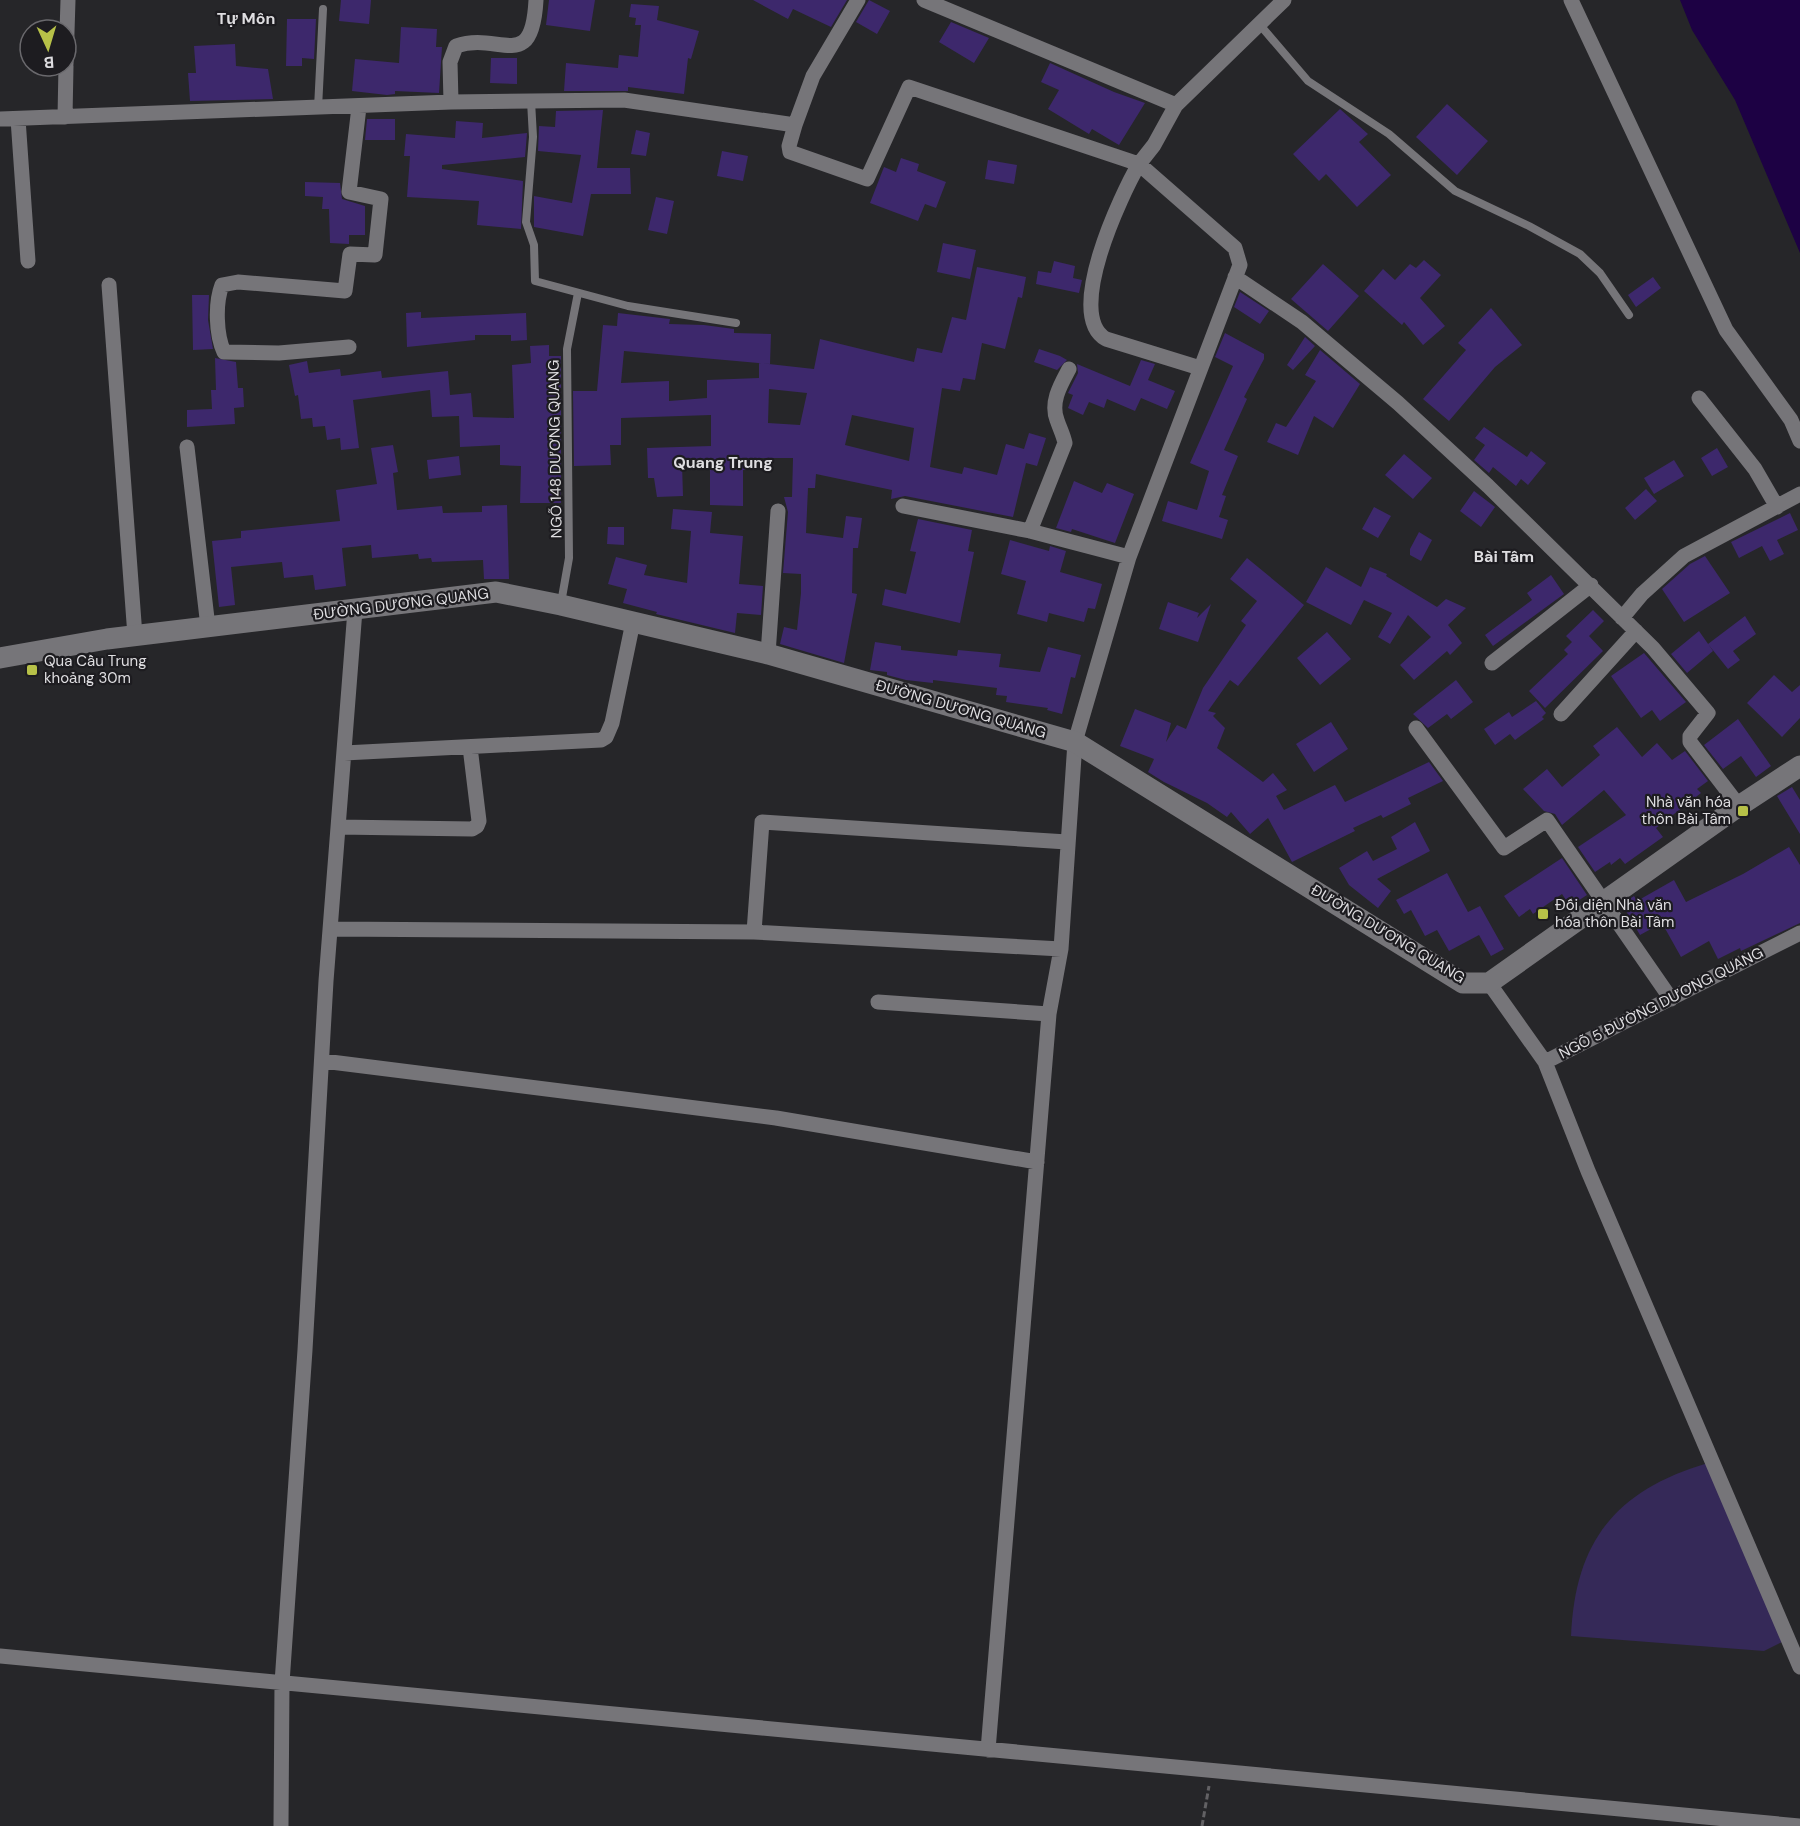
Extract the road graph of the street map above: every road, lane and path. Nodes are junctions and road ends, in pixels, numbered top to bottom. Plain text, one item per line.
1 (68, 0) edge
2 (536, 0) edge
3 (858, 0) edge
4 (924, 0) edge
5 (1284, 0) edge
6 (1571, 0) edge
7 (323, 9) dead end
8 (67, 18) edge
9 (1260, 25) junction
10 (66, 78) edge
11 (531, 101) junction
12 (451, 102) junction
13 (1176, 105) junction
14 (359, 107) junction
15 (318, 108) junction
16 (65, 117) junction
17 (0, 119) edge
18 (18, 119) junction
19 (795, 125) junction
20 (1139, 164) junction
21 (28, 261) dead end
22 (1235, 277) junction
23 (109, 285) dead end
24 (578, 293) junction
25 (1629, 315) dead end
26 (736, 323) dead end
27 (349, 347) dead end
28 (1200, 368) junction
29 (1069, 369) dead end
30 (1699, 398) dead end
31 (1800, 441) edge
32 (188, 447) dead end
33 (1800, 494) edge
34 (903, 506) dead end
35 (1777, 507) junction
36 (777, 511) dead end
37 (1030, 531) junction
38 (1129, 557) junction
39 (1591, 585) junction
40 (561, 605) junction
41 (355, 610) junction
42 (1623, 618) junction
43 (633, 622) junction
44 (208, 627) junction
45 (1636, 631) junction
46 (135, 636) junction
47 (768, 654) junction
48 (0, 658) edge
49 (1492, 663) dead end
50 (1561, 714) dead end
51 (1416, 728) dead end
52 (1075, 742) junction
53 (470, 747) junction
54 (344, 753) junction
55 (1800, 766) edge
56 (1739, 806) junction
57 (338, 827) junction
58 (1067, 842) junction
59 (1603, 901) junction
60 (331, 929) junction
61 (754, 932) junction
62 (1800, 933) edge
63 (1060, 949) junction
64 (1489, 983) junction
65 (1671, 999) junction
66 (878, 1002) dead end
67 (1049, 1014) junction
68 (323, 1061) junction
69 (1545, 1062) junction
70 (1037, 1162) junction
71 (0, 1656) edge
72 (1799, 1659) edge
73 (282, 1683) junction
74 (988, 1750) junction
75 (1212, 1770) junction
76 (281, 1826) edge
77 (1202, 1826) edge
78 (1798, 1826) edge

1 - 8 street
2 - 12 street
3 - 19 street
4 - 13 street
5 - 9 street
6 - 31 street
7 - 15 lane
9 - 13 street
9 - 25 lane
10 - 16 street
11 - 12 street
11 - 19 street
11 - 24 lane
12 - 14 street
13 - 20 street
14 - 15 street
14 - 27 street
15 - 16 street
16 - 18 street
17 - 18 street
18 - 21 street
19 - 20 street
20 - 22 street
20 - 28 street
22 - 28 street
22 - 39 street
23 - 46 street
24 - 26 lane
24 - 40 lane, NGÕ 148 DƯƠNG QUANG
28 - 38 street
29 - 37 street
30 - 35 street
32 - 44 street
33 - 35 street
34 - 37 street
35 - 42 street
36 - 47 street
37 - 38 street
38 - 52 street
39 - 42 street
39 - 49 street
40 - 41 street, ĐƯỜNG DƯƠNG QUANG
40 - 43 street, ĐƯỜNG DƯƠNG QUANG
41 - 44 street, ĐƯỜNG DƯƠNG QUANG
41 - 54 street
42 - 45 street
43 - 47 street, ĐƯỜNG DƯƠNG QUANG
43 - 53 street
44 - 46 street, ĐƯỜNG DƯƠNG QUANG
45 - 50 street
45 - 56 street
46 - 48 street, ĐƯỜNG DƯƠNG QUANG
47 - 52 street, ĐƯỜNG DƯƠNG QUANG
51 - 59 street
52 - 58 street
52 - 64 street, ĐƯỜNG DƯƠNG QUANG
53 - 54 street
53 - 57 street
54 - 57 street
55 - 56 street
56 - 59 street
57 - 60 street
58 - 61 street
58 - 63 street
59 - 64 street
59 - 65 street
60 - 61 street
60 - 68 street
61 - 63 street
62 - 65 street, NGÕ 5 ĐƯỜNG DƯƠNG QUANG
63 - 67 street
64 - 69 street, NGÕ 5 ĐƯỜNG DƯƠNG QUANG
65 - 69 street, NGÕ 5 ĐƯỜNG DƯƠNG QUANG
66 - 67 street
67 - 70 street
68 - 70 street
68 - 73 street
69 - 72 street
70 - 74 street
71 - 73 street
73 - 74 street
73 - 76 street
74 - 75 street
75 - 77 path
75 - 78 street

